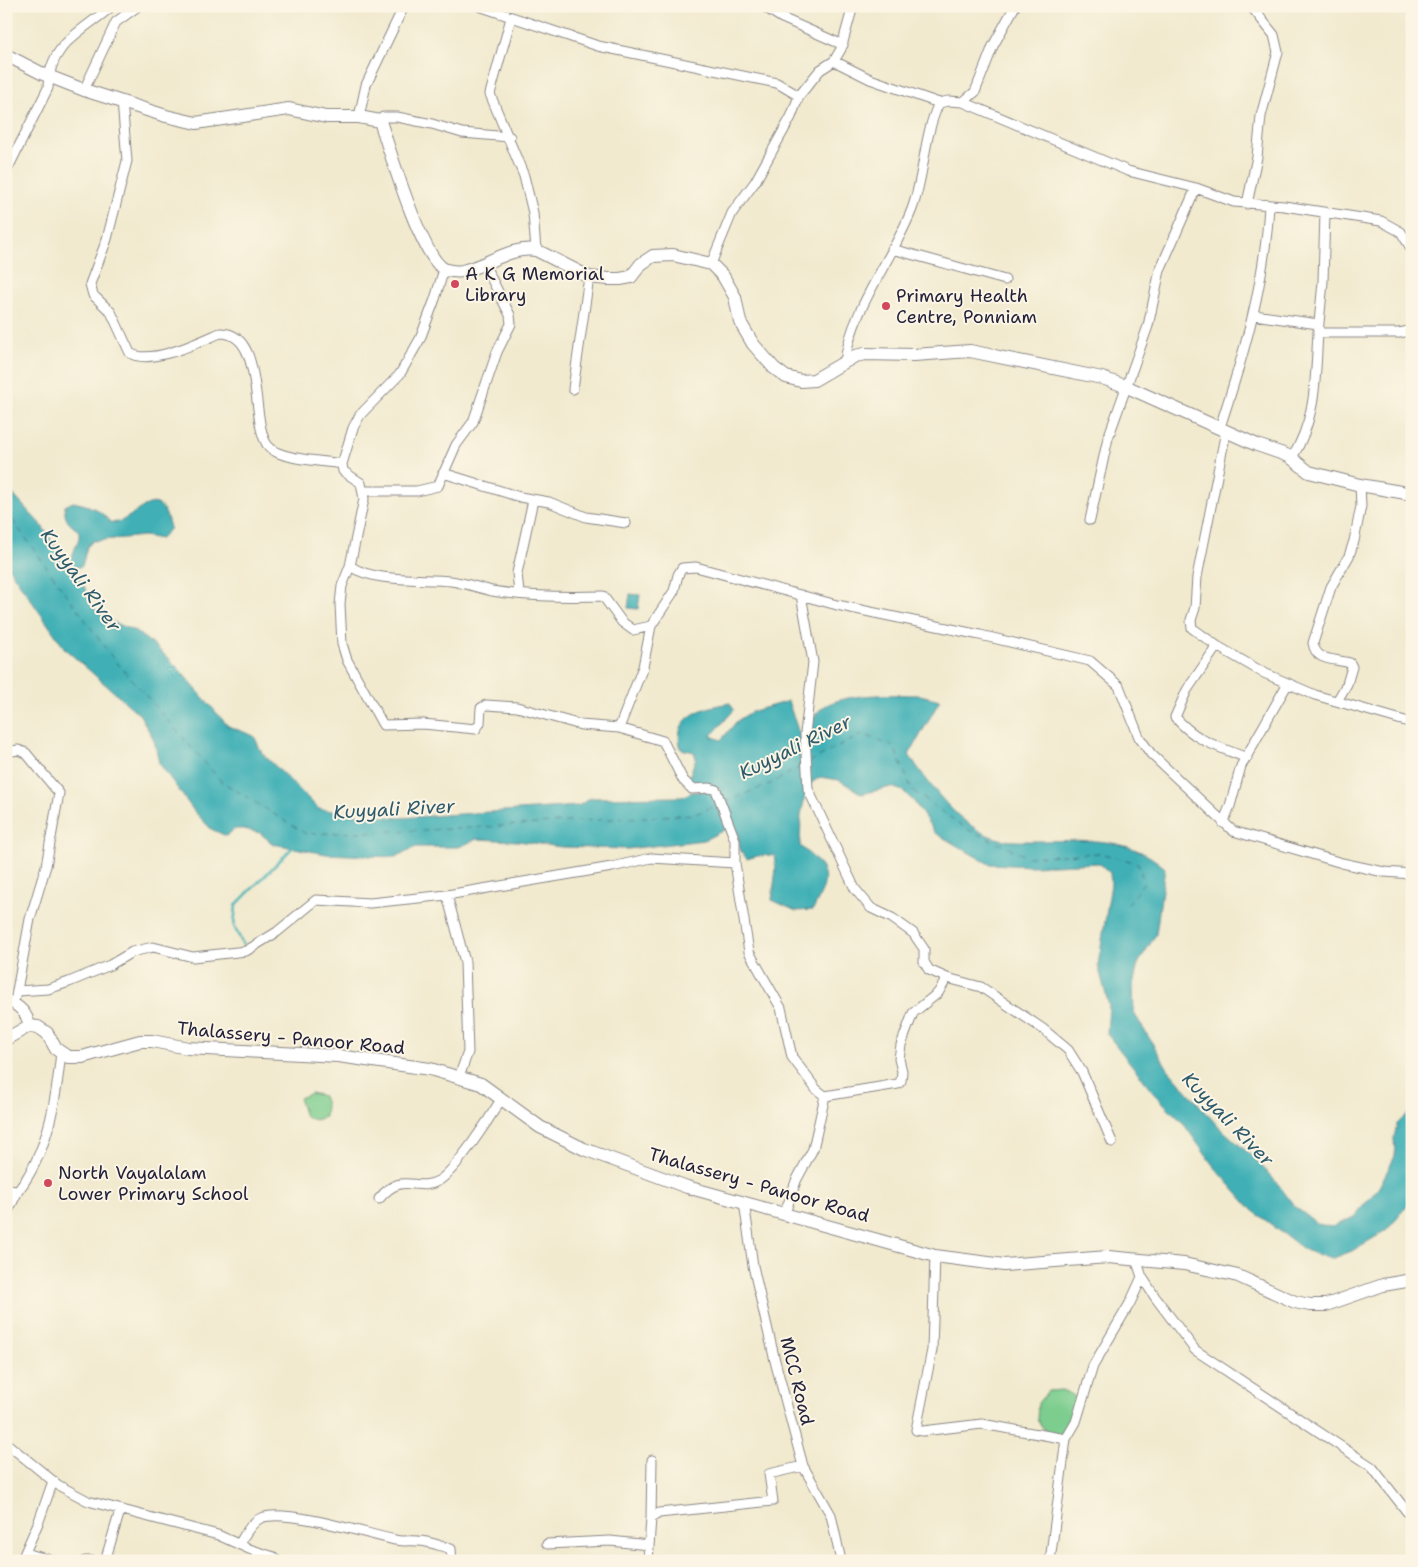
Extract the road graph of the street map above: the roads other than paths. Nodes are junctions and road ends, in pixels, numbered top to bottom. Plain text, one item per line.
1 (112, 6) edge
2 (138, 6) edge
3 (404, 6) edge
4 (479, 6) edge
5 (762, 6) edge
6 (853, 6) edge
7 (1015, 6) edge
8 (1251, 6) edge
9 (511, 18) junction
10 (843, 45) junction
11 (6, 55) edge
12 (834, 61) junction
13 (48, 75) junction
14 (84, 90) junction
15 (799, 96) junction
16 (122, 101) junction
17 (963, 102) junction
18 (939, 103) junction
19 (359, 117) junction
20 (380, 121) junction
21 (510, 137) junction
22 (6, 172) edge
23 (1196, 188) junction
24 (1246, 204) junction
25 (1269, 205) junction
26 (1325, 212) junction
27 (892, 248) junction
28 (536, 250) junction
29 (1412, 250) edge
30 (484, 264) junction
31 (711, 264) junction
32 (444, 269) junction
33 (589, 277) junction
34 (1006, 280) dead end
35 (1254, 315) junction
36 (1412, 328) edge
37 (1318, 329) junction
38 (845, 362) junction
39 (1125, 386) junction
40 (573, 389) dead end
41 (1223, 429) junction
42 (1292, 458) junction
43 (342, 464) junction
44 (443, 473) junction
45 (1360, 485) junction
46 (363, 491) junction
47 (1412, 494) edge
48 (533, 500) junction
49 (1090, 520) dead end
50 (626, 523) dead end
51 (350, 566) junction
52 (519, 593) junction
53 (801, 596) junction
54 (651, 626) junction
55 (1217, 646) junction
56 (1288, 684) junction
57 (1337, 701) junction
58 (1412, 723) edge
59 (619, 728) junction
60 (6, 752) edge
61 (1247, 758) junction
62 (1223, 823) junction
63 (735, 863) junction
64 (1412, 874) edge
65 (447, 895) junction
66 (946, 978) junction
67 (17, 991) junction
68 (10, 1002) edge
69 (29, 1026) junction
70 (6, 1039) edge
71 (61, 1052) junction
72 (459, 1077) junction
73 (825, 1096) junction
74 (502, 1098) junction
75 (1112, 1142) dead end
76 (6, 1190) edge
77 (18, 1192) junction
78 (379, 1199) dead end
79 (744, 1202) junction
80 (785, 1213) junction
81 (6, 1215) edge
82 (935, 1256) junction
83 (1136, 1259) junction
84 (1142, 1277) junction
85 (1412, 1280) edge
86 (1066, 1439) junction
87 (6, 1443) edge
88 (652, 1460) dead end
89 (803, 1466) junction
90 (53, 1481) junction
91 (120, 1511) junction
92 (650, 1518) junction
93 (1412, 1518) edge
94 (239, 1544) junction
95 (547, 1544) dead end
96 (649, 1545) junction
97 (25, 1553) junction
98 (18, 1561) edge
99 (54, 1561) edge
100 (85, 1561) edge
101 (92, 1561) edge
102 (105, 1561) edge
103 (276, 1561) edge
104 (452, 1561) edge
105 (648, 1561) edge
106 (841, 1561) edge
107 (1050, 1561) edge

1 - 13 street
2 - 14 street
3 - 19 street
4 - 9 street
5 - 10 street
6 - 10 street
7 - 17 street
8 - 24 street
9 - 15 street
9 - 21 street
10 - 12 street
11 - 13 main road
12 - 15 street
12 - 18 street
13 - 14 main road
13 - 22 street
14 - 16 main road
15 - 31 street
16 - 19 main road
16 - 43 street
17 - 18 street
17 - 23 street
18 - 27 street
19 - 20 main road
20 - 21 street
20 - 32 main road
21 - 28 street
23 - 24 street
23 - 39 street
24 - 25 street
25 - 26 street
25 - 35 street
26 - 29 street
26 - 37 street
27 - 34 street
27 - 38 street
28 - 30 main road
28 - 33 main road
30 - 32 main road
30 - 44 street
31 - 33 main road
31 - 38 main road
32 - 43 street
33 - 40 street
35 - 37 street
35 - 41 street
36 - 37 street
37 - 42 street
38 - 39 main road
39 - 41 main road
39 - 49 street
41 - 42 main road
41 - 55 street
42 - 45 main road
43 - 46 street
44 - 46 street
44 - 48 street
45 - 47 main road
45 - 57 street
46 - 51 street
48 - 50 street
48 - 52 street
51 - 52 street
51 - 59 street
52 - 54 street
53 - 54 street
53 - 62 street
53 - 66 street
54 - 59 street
55 - 56 street
55 - 61 street
56 - 57 street
56 - 61 street
57 - 58 street
59 - 63 street
60 - 67 street
61 - 62 street
62 - 64 street
63 - 65 street
63 - 73 street
65 - 67 street
65 - 72 street
66 - 73 street
66 - 75 street
67 - 68 street
68 - 69 street
69 - 70 main road
69 - 71 main road
71 - 72 main road, Thalassery - Panoor Road
71 - 77 street
72 - 74 main road, Thalassery - Panoor Road
73 - 80 street
74 - 78 street
74 - 79 main road, Thalassery - Panoor Road
76 - 77 street
77 - 81 street
79 - 80 main road, Thalassery - Panoor Road
79 - 89 street, MCC Road
80 - 82 main road, Thalassery - Panoor Road
82 - 83 main road, Thalassery - Panoor Road
82 - 86 street
83 - 84 street
83 - 85 main road, Thalassery - Panoor Road
84 - 86 street
84 - 93 street
86 - 107 street
87 - 90 street
88 - 92 street
89 - 92 street
89 - 106 street, MCC Road
90 - 91 street
90 - 97 street
91 - 94 street
91 - 102 street
92 - 96 street
94 - 103 street
94 - 104 street
95 - 96 street
96 - 105 street
97 - 98 street
97 - 99 street
100 - 101 street

